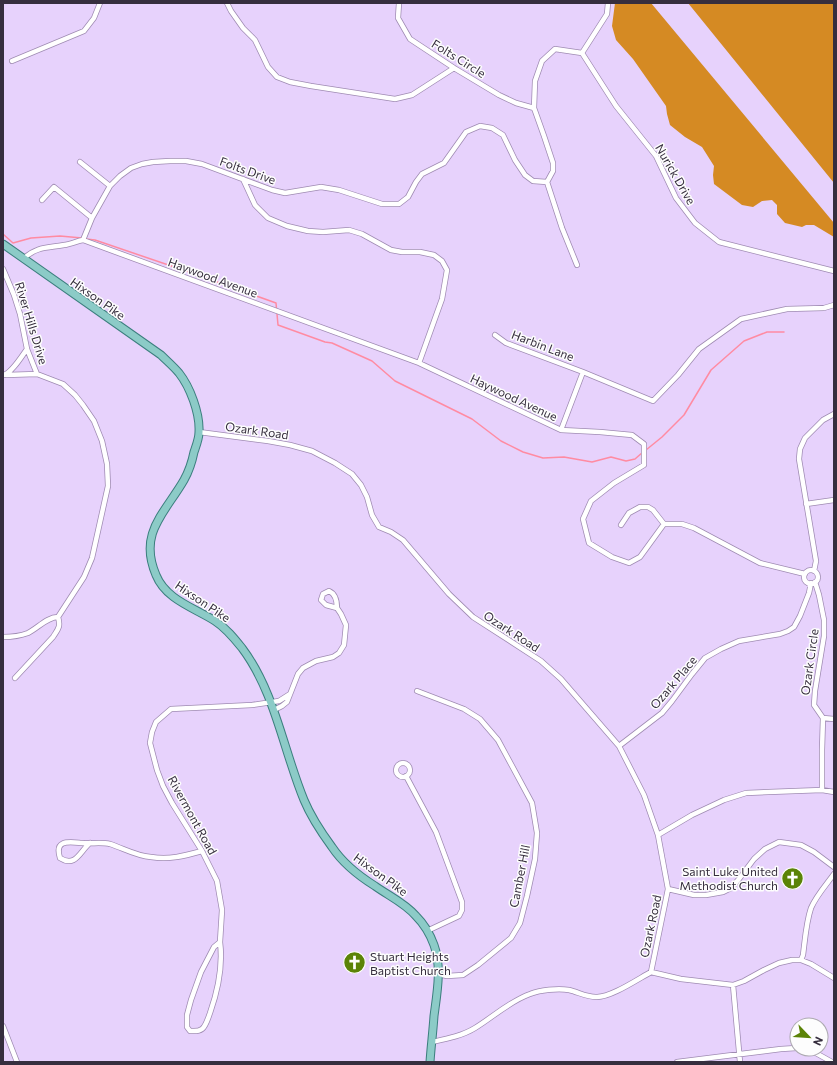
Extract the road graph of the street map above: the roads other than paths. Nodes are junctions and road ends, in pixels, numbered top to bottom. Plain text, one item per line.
1 (100, 3) edge
2 (227, 3) edge
3 (399, 3) edge
4 (608, 3) edge
5 (582, 53) junction
6 (12, 61) dead end
7 (454, 68) junction
8 (534, 108) junction
9 (80, 162) dead end
10 (243, 179) junction
11 (547, 182) junction
12 (110, 186) junction
13 (42, 200) dead end
14 (92, 218) junction
15 (83, 240) junction
16 (3, 244) edge
17 (23, 259) junction
18 (577, 265) dead end
19 (3, 269) edge
20 (834, 271) edge
21 (834, 305) edge
22 (495, 335) dead end
23 (28, 350) junction
24 (419, 363) junction
25 (583, 372) junction
26 (37, 374) junction
27 (5, 375) edge
28 (834, 414) edge
29 (561, 430) junction
30 (199, 432) junction
31 (834, 500) edge
32 (806, 504) junction
33 (664, 524) junction
34 (621, 525) dead end
35 (814, 571) junction
36 (805, 574) junction
37 (813, 583) junction
38 (337, 608) dead end
39 (58, 617) junction
40 (3, 637) edge
41 (15, 678) dead end
42 (417, 691) dead end
43 (290, 694) junction
44 (270, 702) junction
45 (274, 710) junction
46 (823, 718) junction
47 (834, 719) edge
48 (619, 746) junction
49 (406, 776) dead end
50 (822, 790) junction
51 (834, 792) edge
52 (658, 834) junction
53 (90, 843) junction
54 (202, 851) junction
55 (834, 867) edge
56 (834, 874) edge
57 (668, 889) junction
58 (428, 931) junction
59 (220, 942) junction
60 (801, 960) junction
61 (651, 972) junction
62 (438, 974) junction
63 (834, 978) edge
64 (733, 985) junction
65 (3, 1026) edge
66 (432, 1042) junction
67 (789, 1048) edge
68 (739, 1054) junction
69 (823, 1057) edge
70 (18, 1062) edge
71 (430, 1062) edge
72 (677, 1062) edge
73 (740, 1062) edge
74 (832, 1062) edge

1 - 6 street
2 - 7 street
3 - 7 street, Folts Circle
4 - 5 street
5 - 8 street
5 - 20 street, Nurick Drive
7 - 8 street, Folts Circle
8 - 11 street
9 - 12 street
10 - 11 street, Folts Drive
10 - 12 street, Folts Drive
10 - 24 street
11 - 18 street
12 - 14 street, Folts Drive
13 - 14 street
14 - 15 street, Folts Drive
15 - 17 street
15 - 24 street, Haywood Avenue
16 - 17 main road, Hixson Pike
17 - 30 main road, Hixson Pike
19 - 23 street, River Hills Drive
21 - 25 street, Harbin Lane
22 - 25 street, Harbin Lane
23 - 26 street, River Hills Drive
23 - 27 street
24 - 29 street, Haywood Avenue
25 - 29 street
26 - 27 street
26 - 39 street, River Hills Drive
28 - 32 street
29 - 33 street, Haywood Avenue
30 - 44 main road, Hixson Pike
30 - 48 street, Ozark Road
31 - 32 street
32 - 35 street
33 - 34 street
33 - 36 street
35 - 36 street
35 - 37 street
36 - 37 street
37 - 46 street, Ozark Circle
37 - 48 street, Ozark Place
38 - 43 street
39 - 40 street
39 - 41 street
42 - 62 street, Camber Hill
43 - 44 street, Rivermont Road
43 - 45 street
44 - 45 main road, Hixson Pike
44 - 54 street, Rivermont Road
45 - 58 main road, Hixson Pike
46 - 47 street
46 - 50 street
48 - 52 street, Ozark Road
49 - 58 street
50 - 51 street
50 - 52 street
52 - 57 street, Ozark Road
53 - 53 street
53 - 54 street
54 - 59 street, Rivermont Road
55 - 57 street
56 - 60 street
57 - 61 street, Ozark Road
58 - 62 main road, Hixson Pike
59 - 59 street, Rivermont Road
60 - 63 street
60 - 64 street
61 - 64 street
61 - 66 street
62 - 66 main road, Hixson Pike
64 - 68 street
65 - 70 street
66 - 71 main road, Hixson Pike
67 - 68 street
68 - 72 street
68 - 73 street
69 - 74 street

